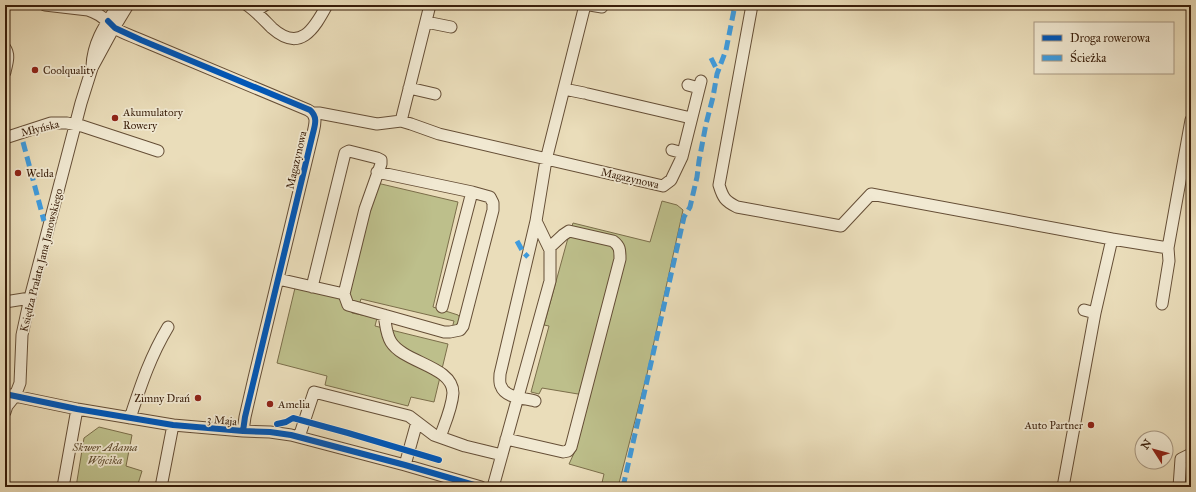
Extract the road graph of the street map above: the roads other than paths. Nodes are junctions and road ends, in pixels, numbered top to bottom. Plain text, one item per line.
1 (45, 5) edge
2 (118, 5) edge
3 (128, 5) edge
4 (327, 5) edge
5 (430, 5) edge
6 (585, 5) edge
7 (590, 5) edge
8 (752, 5) edge
9 (256, 7) edge
10 (602, 7) dead end
11 (95, 8) edge
12 (426, 22) junction
13 (111, 24) junction
14 (451, 27) dead end
15 (5, 48) edge
16 (5, 72) edge
17 (688, 85) dead end
18 (409, 88) junction
19 (564, 89) junction
20 (435, 94) dead end
21 (313, 113) junction
22 (691, 118) junction
23 (1191, 120) edge
24 (401, 121) junction
25 (75, 124) junction
26 (5, 138) edge
27 (672, 150) dead end
28 (158, 151) dead end
29 (683, 153) junction
30 (546, 160) junction
31 (377, 172) junction
32 (472, 192) junction
33 (536, 221) junction
34 (1112, 239) junction
35 (549, 248) junction
36 (1168, 248) junction
37 (278, 279) junction
38 (312, 286) junction
39 (344, 294) junction
40 (30, 298) junction
41 (5, 302) edge
42 (1162, 304) dead end
43 (442, 307) dead end
44 (384, 315) junction
45 (168, 327) dead end
46 (10, 395) edge
47 (518, 397) junction
48 (535, 401) dead end
49 (77, 409) junction
50 (5, 412) edge
51 (130, 418) junction
52 (417, 422) junction
53 (173, 425) junction
54 (243, 431) junction
55 (299, 437) junction
56 (440, 437) junction
57 (506, 439) junction
58 (1191, 454) edge
59 (502, 455) junction
60 (405, 465) junction
61 (467, 485) edge
62 (64, 487) edge
63 (161, 487) edge
64 (481, 487) edge
65 (493, 487) edge
66 (1063, 487) edge
67 (1179, 487) edge

1 - 11 street
2 - 13 street
3 - 13 street
4 - 9 street
5 - 12 street
6 - 19 street
7 - 10 street
8 - 34 street
11 - 13 street, Magazynowa
12 - 14 street
12 - 18 street
13 - 21 street, Magazynowa
13 - 25 street, Księdza Prałata Jana Janowskiego
15 - 16 street
17 - 22 street
18 - 20 street
18 - 24 street
19 - 22 street
19 - 30 street
21 - 24 street, Magazynowa
21 - 37 street, Magazynowa
22 - 29 street
23 - 36 street
24 - 30 street, Magazynowa
25 - 26 street, Młyńska
25 - 28 street, Młyńska
25 - 40 street, Księdza Prałata Jana Janowskiego
27 - 29 street
29 - 30 street, Magazynowa
30 - 33 street
31 - 32 street
31 - 38 street
31 - 39 street
32 - 43 street
32 - 44 street
33 - 35 street
33 - 47 street
34 - 36 street
34 - 66 street
35 - 47 street
35 - 57 street
36 - 42 street
37 - 38 street
37 - 54 street, Magazynowa
38 - 39 street
39 - 44 street
40 - 41 street
40 - 46 street, Księdza Prałata Jana Janowskiego
44 - 56 street
45 - 51 street
46 - 49 street, 3 Maja
46 - 50 street, Księdza Prałata Jana Janowskiego
47 - 48 street
47 - 57 street
49 - 51 street, 3 Maja
49 - 62 street
51 - 53 street, 3 Maja
52 - 55 street
52 - 56 street
52 - 60 street
53 - 54 street, 3 Maja
53 - 63 street
54 - 55 street, 3 Maja
55 - 60 street, 3 Maja
56 - 59 street
57 - 59 street
58 - 67 street
59 - 65 street
60 - 61 street, 3 Maja
61 - 64 street, 3 Maja

